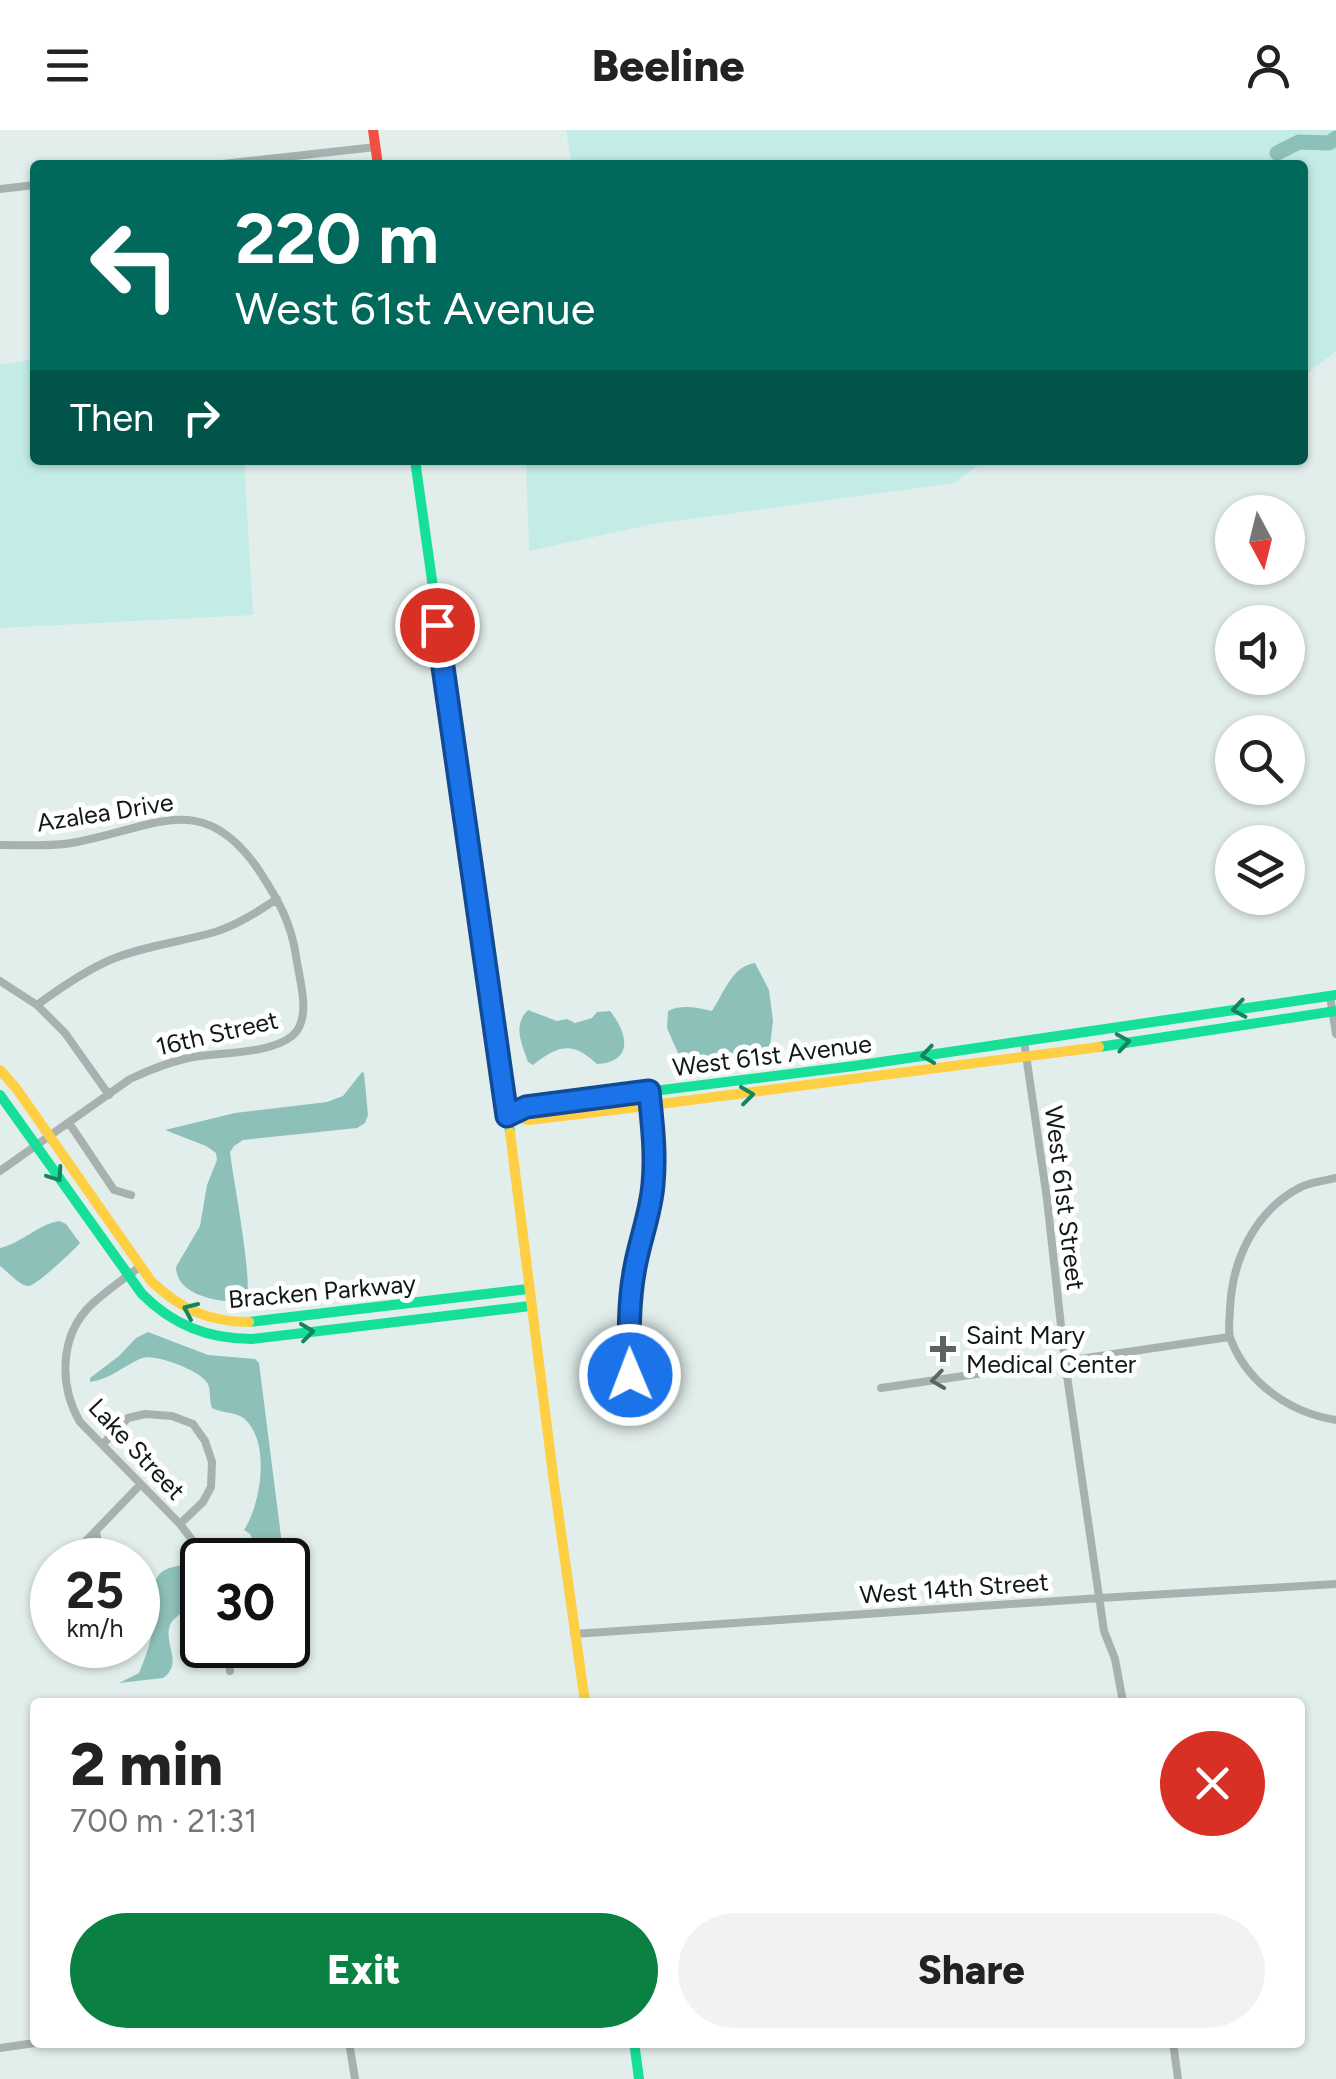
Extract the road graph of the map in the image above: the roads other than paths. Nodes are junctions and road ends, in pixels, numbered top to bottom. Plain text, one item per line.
1 (373, 130) edge
2 (376, 147) junction
3 (258, 160) edge
4 (377, 160) edge
5 (30, 186) edge
6 (0, 189) edge
7 (416, 465) edge
8 (0, 845) edge
9 (278, 899) junction
10 (0, 982) edge
11 (1333, 995) edge
12 (37, 1005) junction
13 (1334, 1011) edge
14 (1336, 1034) edge
15 (1024, 1041) junction
16 (1027, 1057) junction
17 (0, 1070) edge
18 (649, 1091) junction
19 (109, 1095) junction
20 (0, 1096) edge
21 (650, 1107) junction
22 (507, 1116) junction
23 (69, 1123) junction
24 (50, 1136) junction
25 (36, 1146) junction
26 (0, 1170) edge
27 (1336, 1178) edge
28 (131, 1195) dead end
29 (141, 1266) junction
30 (128, 1276) junction
31 (528, 1289) junction
32 (388, 1306) junction
33 (530, 1306) junction
34 (390, 1322) junction
35 (1229, 1337) junction
36 (1065, 1362) junction
37 (630, 1375) dead end
38 (881, 1388) dead end
39 (1336, 1420) edge
40 (103, 1444) junction
41 (140, 1485) junction
42 (180, 1524) junction
43 (96, 1532) junction
44 (90, 1538) edge
45 (97, 1538) edge
46 (190, 1538) edge
47 (1336, 1584) edge
48 (1100, 1598) junction
49 (574, 1634) junction
50 (230, 1668) edge
51 (230, 1671) dead end
52 (583, 1698) edge
53 (1122, 1698) edge
54 (30, 2044) edge
55 (0, 2048) edge
56 (350, 2048) edge
57 (635, 2048) edge
58 (1175, 2048) edge
59 (355, 2079) edge
60 (640, 2079) edge
61 (1178, 2079) edge

1 - 2 main road
2 - 3 street
2 - 4 main road
5 - 6 street
7 - 22 main road
8 - 9 street, Azalea Drive
9 - 12 street
9 - 19 street, 16th Street
10 - 12 street
11 - 13 street
11 -> 15 main road, West 61st Avenue
12 - 19 street
13 - 14 street
16 -> 13 main road, West 61st Avenue
15 - 16 street, West 61st Street
15 -> 18 main road, West 61st Avenue
21 -> 16 main road, West 61st Avenue
16 - 36 street, West 61st Street
17 - 24 main road, Bracken Parkway
18 - 21 street
18 - 22 main road, West 61st Avenue
19 - 23 street, 16th Street
20 - 25 main road, Bracken Parkway
21 - 22 main road, West 61st Avenue
21 - 37 street
22 - 31 main road
23 - 24 street, 16th Street
23 - 28 street
24 - 25 street, 16th Street
24 - 29 main road, Bracken Parkway
25 - 26 street, 16th Street
25 -> 30 main road, Bracken Parkway
27 - 35 street
29 - 30 street, Lake Street
32 -> 29 main road, Bracken Parkway
30 -> 34 main road, Bracken Parkway
30 - 40 street, Lake Street
31 - 32 main road, Bracken Parkway
31 - 33 main road
32 - 34 street
33 - 34 main road, Bracken Parkway
33 - 49 main road
35 - 36 street
35 - 39 street
36 -> 38 street
36 - 48 street, West 61st Street
40 - 41 street, Lake Street
40 - 42 street
41 - 42 street, Lake Street
41 - 43 street
42 - 46 street, Lake Street
43 - 44 street
43 - 45 street
47 - 48 street, West 14th Street
48 - 49 street, West 14th Street
48 - 53 street, West 61st Street
49 - 52 main road
50 - 51 street
54 - 55 street
56 - 59 street
57 - 60 main road
58 - 61 street

